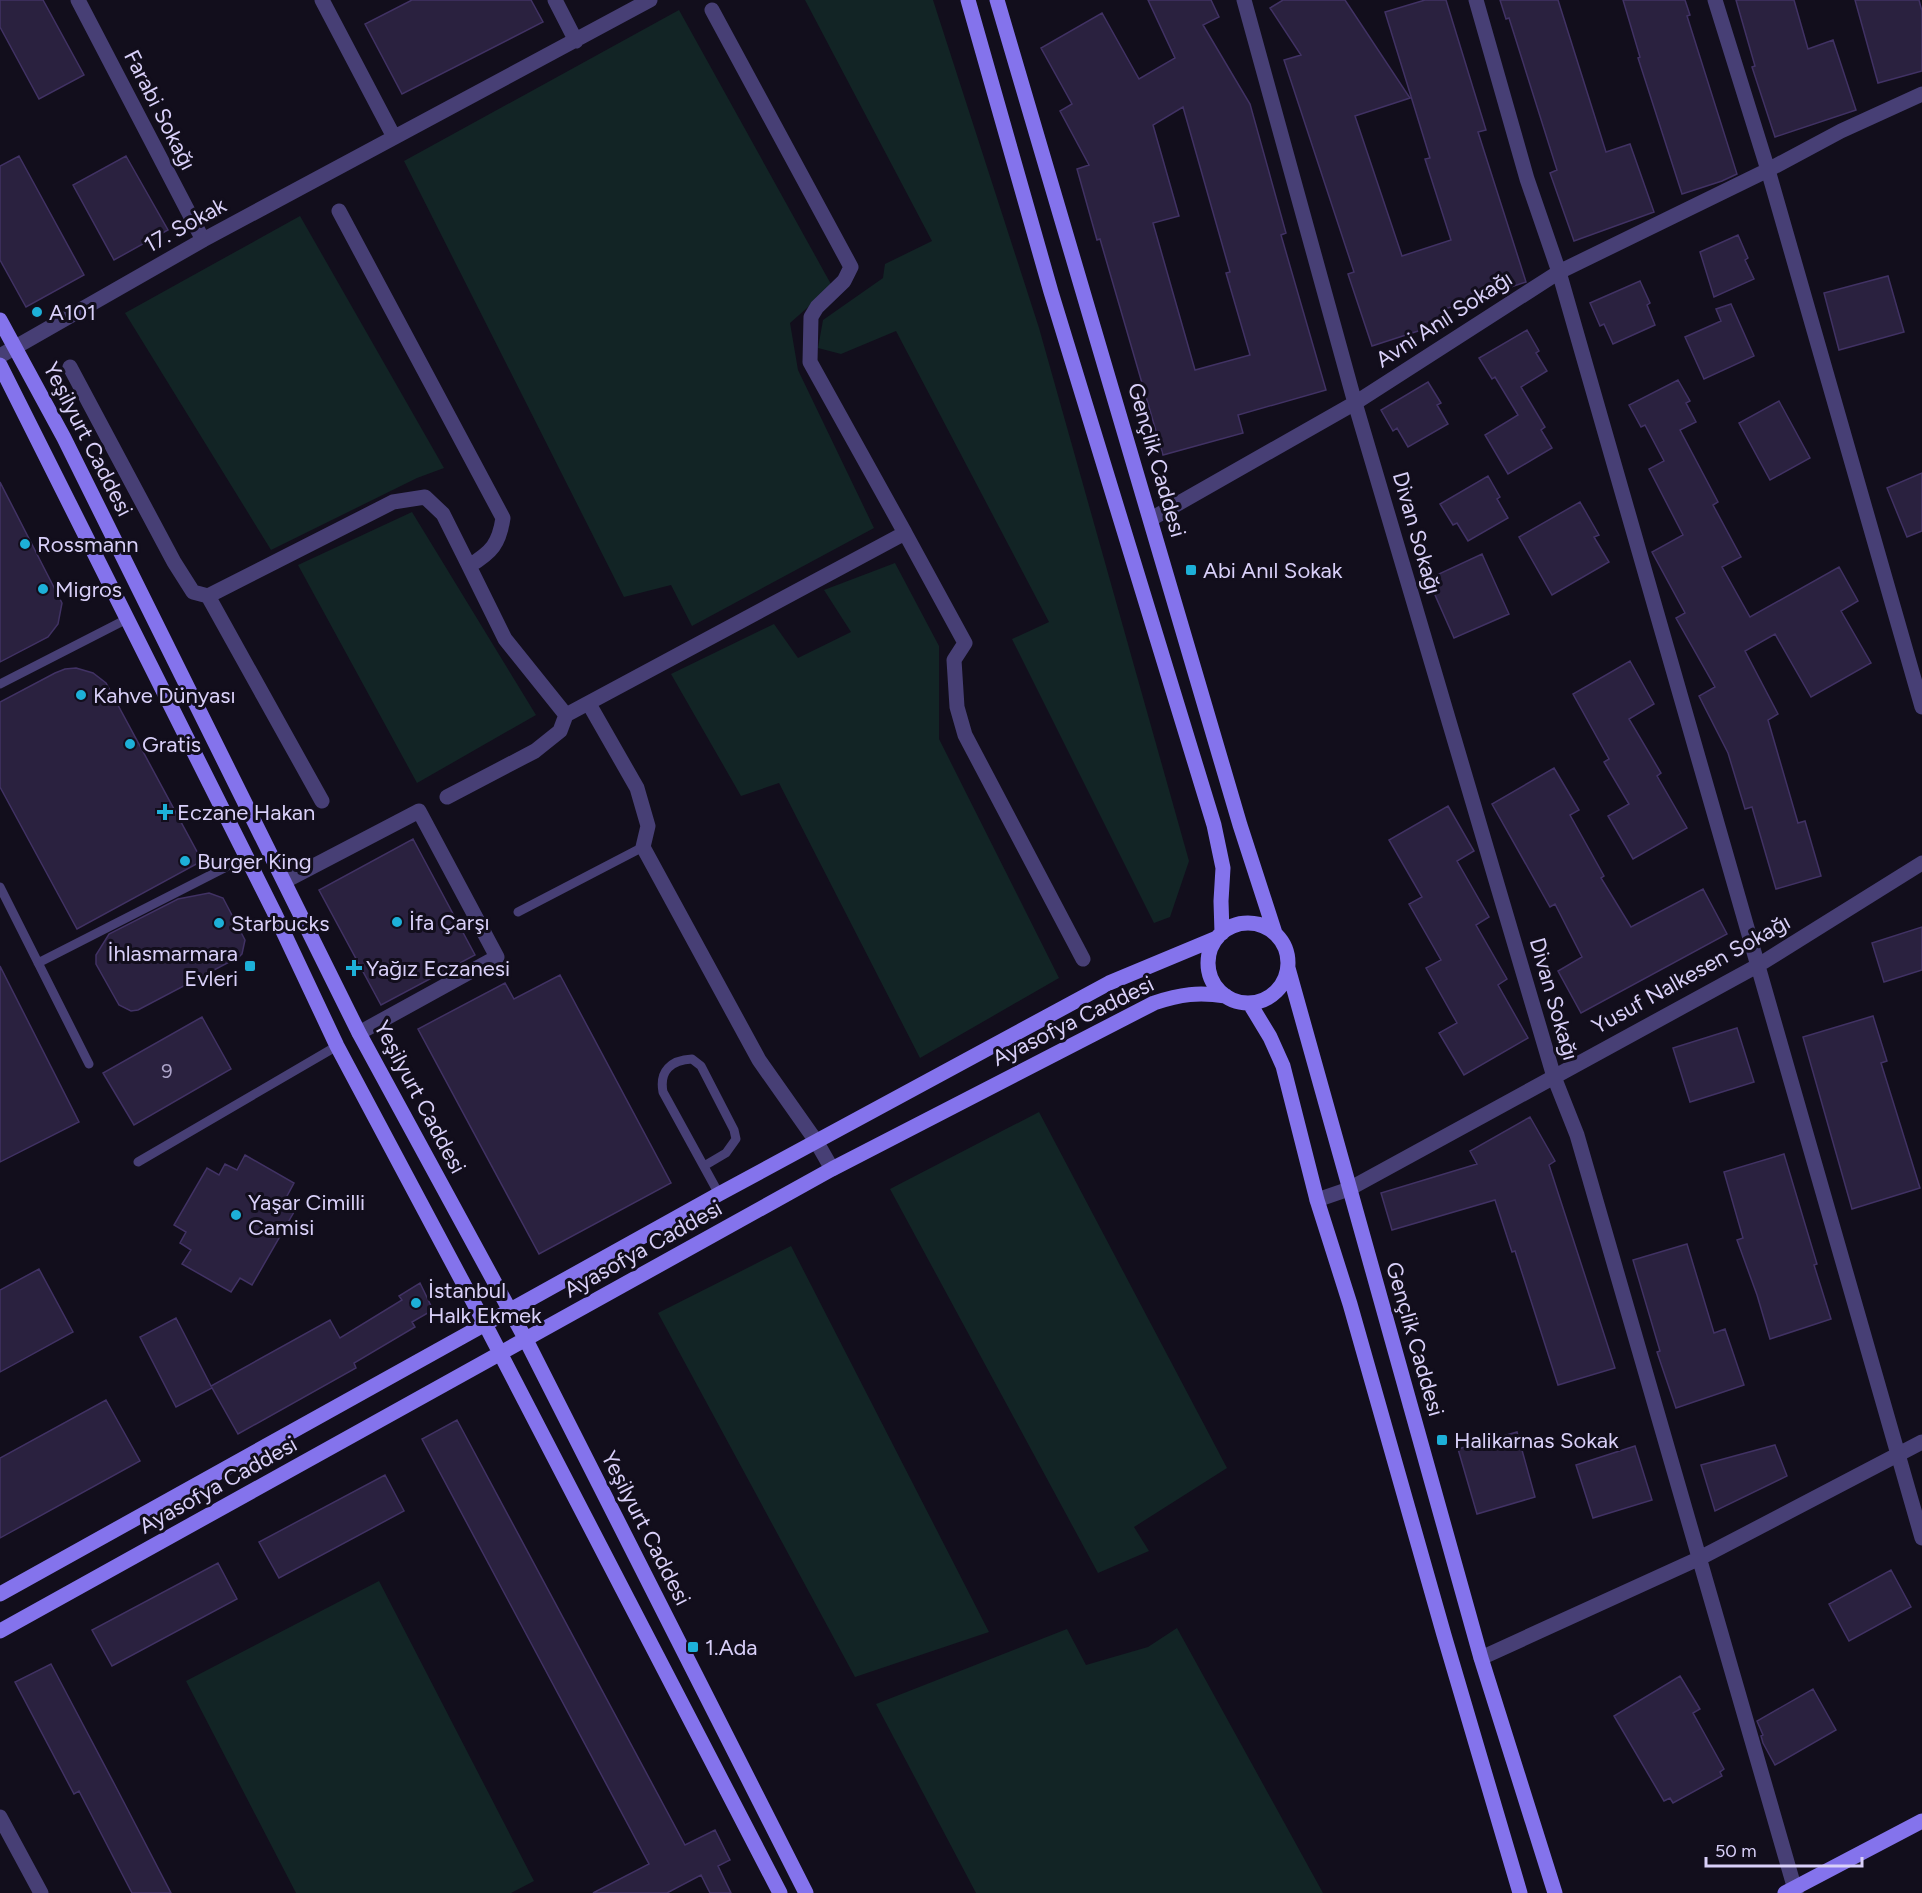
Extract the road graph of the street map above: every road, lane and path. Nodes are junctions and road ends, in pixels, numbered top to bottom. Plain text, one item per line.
1 (78, 0) edge
2 (322, 0) edge
3 (555, 0) edge
4 (650, 0) edge
5 (968, 0) edge
6 (997, 0) edge
7 (1244, 0) edge
8 (1476, 0) edge
9 (1715, 0) edge
10 (712, 10) dead end
11 (576, 40) junction
12 (1922, 94) edge
13 (394, 137) junction
14 (1768, 170) junction
15 (339, 212) dead end
16 (203, 240) junction
17 (1559, 272) junction
18 (0, 320) edge
19 (15, 348) junction
20 (0, 356) edge
21 (0, 366) edge
22 (70, 367) dead end
23 (1355, 403) junction
24 (1151, 519) junction
25 (905, 533) junction
26 (469, 566) junction
27 (208, 596) junction
28 (127, 619) junction
29 (0, 684) edge
30 (589, 704) junction
31 (1922, 707) edge
32 (566, 715) junction
33 (447, 797) dead end
34 (322, 801) dead end
35 (643, 847) junction
36 (246, 857) junction
37 (1922, 863) edge
38 (285, 881) junction
39 (0, 887) edge
40 (518, 912) dead end
41 (1275, 933) junction
42 (1220, 936) junction
43 (1083, 959) dead end
44 (38, 963) junction
45 (1757, 966) junction
46 (1288, 968) junction
47 (1226, 996) junction
48 (1250, 1004) junction
49 (359, 1033) junction
50 (337, 1046) junction
51 (89, 1064) dead end
52 (1554, 1077) junction
53 (816, 1141) junction
54 (138, 1162) dead end
55 (704, 1166) junction
56 (832, 1169) junction
57 (1349, 1189) junction
58 (719, 1194) junction
59 (1317, 1200) junction
60 (510, 1310) junction
61 (485, 1324) junction
62 (526, 1340) junction
63 (500, 1354) junction
64 (1922, 1442) edge
65 (1898, 1455) junction
66 (1922, 1538) edge
67 (1700, 1558) junction
68 (0, 1594) edge
69 (0, 1631) edge
70 (1481, 1658) junction
71 (752, 1789) junction
72 (730, 1800) junction
73 (0, 1817) edge
74 (1922, 1821) edge
75 (788, 1860) junction
76 (768, 1871) junction
77 (1792, 1891) edge
78 (41, 1893) edge
79 (780, 1893) edge
80 (806, 1893) edge
81 (1520, 1893) edge
82 (1555, 1893) edge

1 - 16 street, Farabi Sokağı
2 - 13 street
3 - 11 street
4 - 11 street, 17. Sokak
5 - 42 main road
6 - 24 main road, Gençlik Caddesi
7 - 23 street, Divan Sokağı
8 - 17 street
9 - 14 street
10 - 25 street
11 - 13 street, 17. Sokak
12 - 14 street, Avni Anıl Sokağı
13 - 16 street, 17. Sokak
14 - 17 street, Avni Anıl Sokağı
14 - 31 street
15 - 26 street
16 - 19 street, 17. Sokak
17 - 23 street, Avni Anıl Sokağı
17 - 45 street
18 - 19 main road, Yeşilyurt Caddesi
19 - 20 street, 17. Sokak
19 - 38 main road, Yeşilyurt Caddesi
21 - 28 main road, Yeşilyurt Caddesi
22 - 27 street
23 - 24 street, Avni Anıl Sokağı
23 - 52 street, Divan Sokağı
24 - 41 main road, Gençlik Caddesi
25 - 30 street
25 - 43 street
26 - 27 street
26 - 32 street
27 - 34 street
28 - 29 lane
28 - 36 main road, Yeşilyurt Caddesi
30 - 32 street
30 - 35 street
32 - 33 street
35 - 40 lane
35 - 53 street
36 - 44 lane
36 - 50 main road, Yeşilyurt Caddesi
37 - 45 street, Yusuf Nalkesen Sokağı
38 - 49 main road, Yeşilyurt Caddesi
38 - 49 street
39 - 44 lane
41 - 42 main road
41 - 46 main road
42 - 47 main road
42 - 53 main road, Ayasofya Caddesi
44 - 51 lane
45 - 52 street, Yusuf Nalkesen Sokağı
45 - 65 street
46 - 48 main road
46 - 57 main road, Gençlik Caddesi
47 - 48 main road
47 - 56 main road, Ayasofya Caddesi
48 - 59 main road
49 - 50 main road
49 - 60 main road, Yeşilyurt Caddesi
50 - 54 lane
50 - 61 main road, Yeşilyurt Caddesi
52 - 57 street, Yusuf Nalkesen Sokağı
52 - 67 street, Divan Sokağı
53 - 56 street
53 - 58 main road, Ayasofya Caddesi
55 - 55 lane
55 - 58 lane
56 - 62 main road, Ayasofya Caddesi
57 - 59 street, Yusuf Nalkesen Sokağı
57 - 70 main road, Gençlik Caddesi
58 - 60 main road, Ayasofya Caddesi
59 - 81 main road
60 - 61 main road, Ayasofya Caddesi
60 - 62 main road, Yeşilyurt Caddesi
61 - 63 main road, Yeşilyurt Caddesi
61 - 68 main road, Ayasofya Caddesi
62 - 63 main road, Ayasofya Caddesi
62 - 71 main road, Yeşilyurt Caddesi
63 - 69 main road, Ayasofya Caddesi
63 - 72 main road, Yeşilyurt Caddesi
64 - 65 street
65 - 66 street
65 - 67 street
67 - 70 street
67 - 77 street, Divan Sokağı
70 - 82 main road, Gençlik Caddesi
71 - 72 main road
71 - 75 main road, Yeşilyurt Caddesi
72 - 76 main road, Yeşilyurt Caddesi
73 - 78 street
74 - 77 main road
75 - 76 main road
75 - 80 main road, Yeşilyurt Caddesi
76 - 79 main road, Yeşilyurt Caddesi

